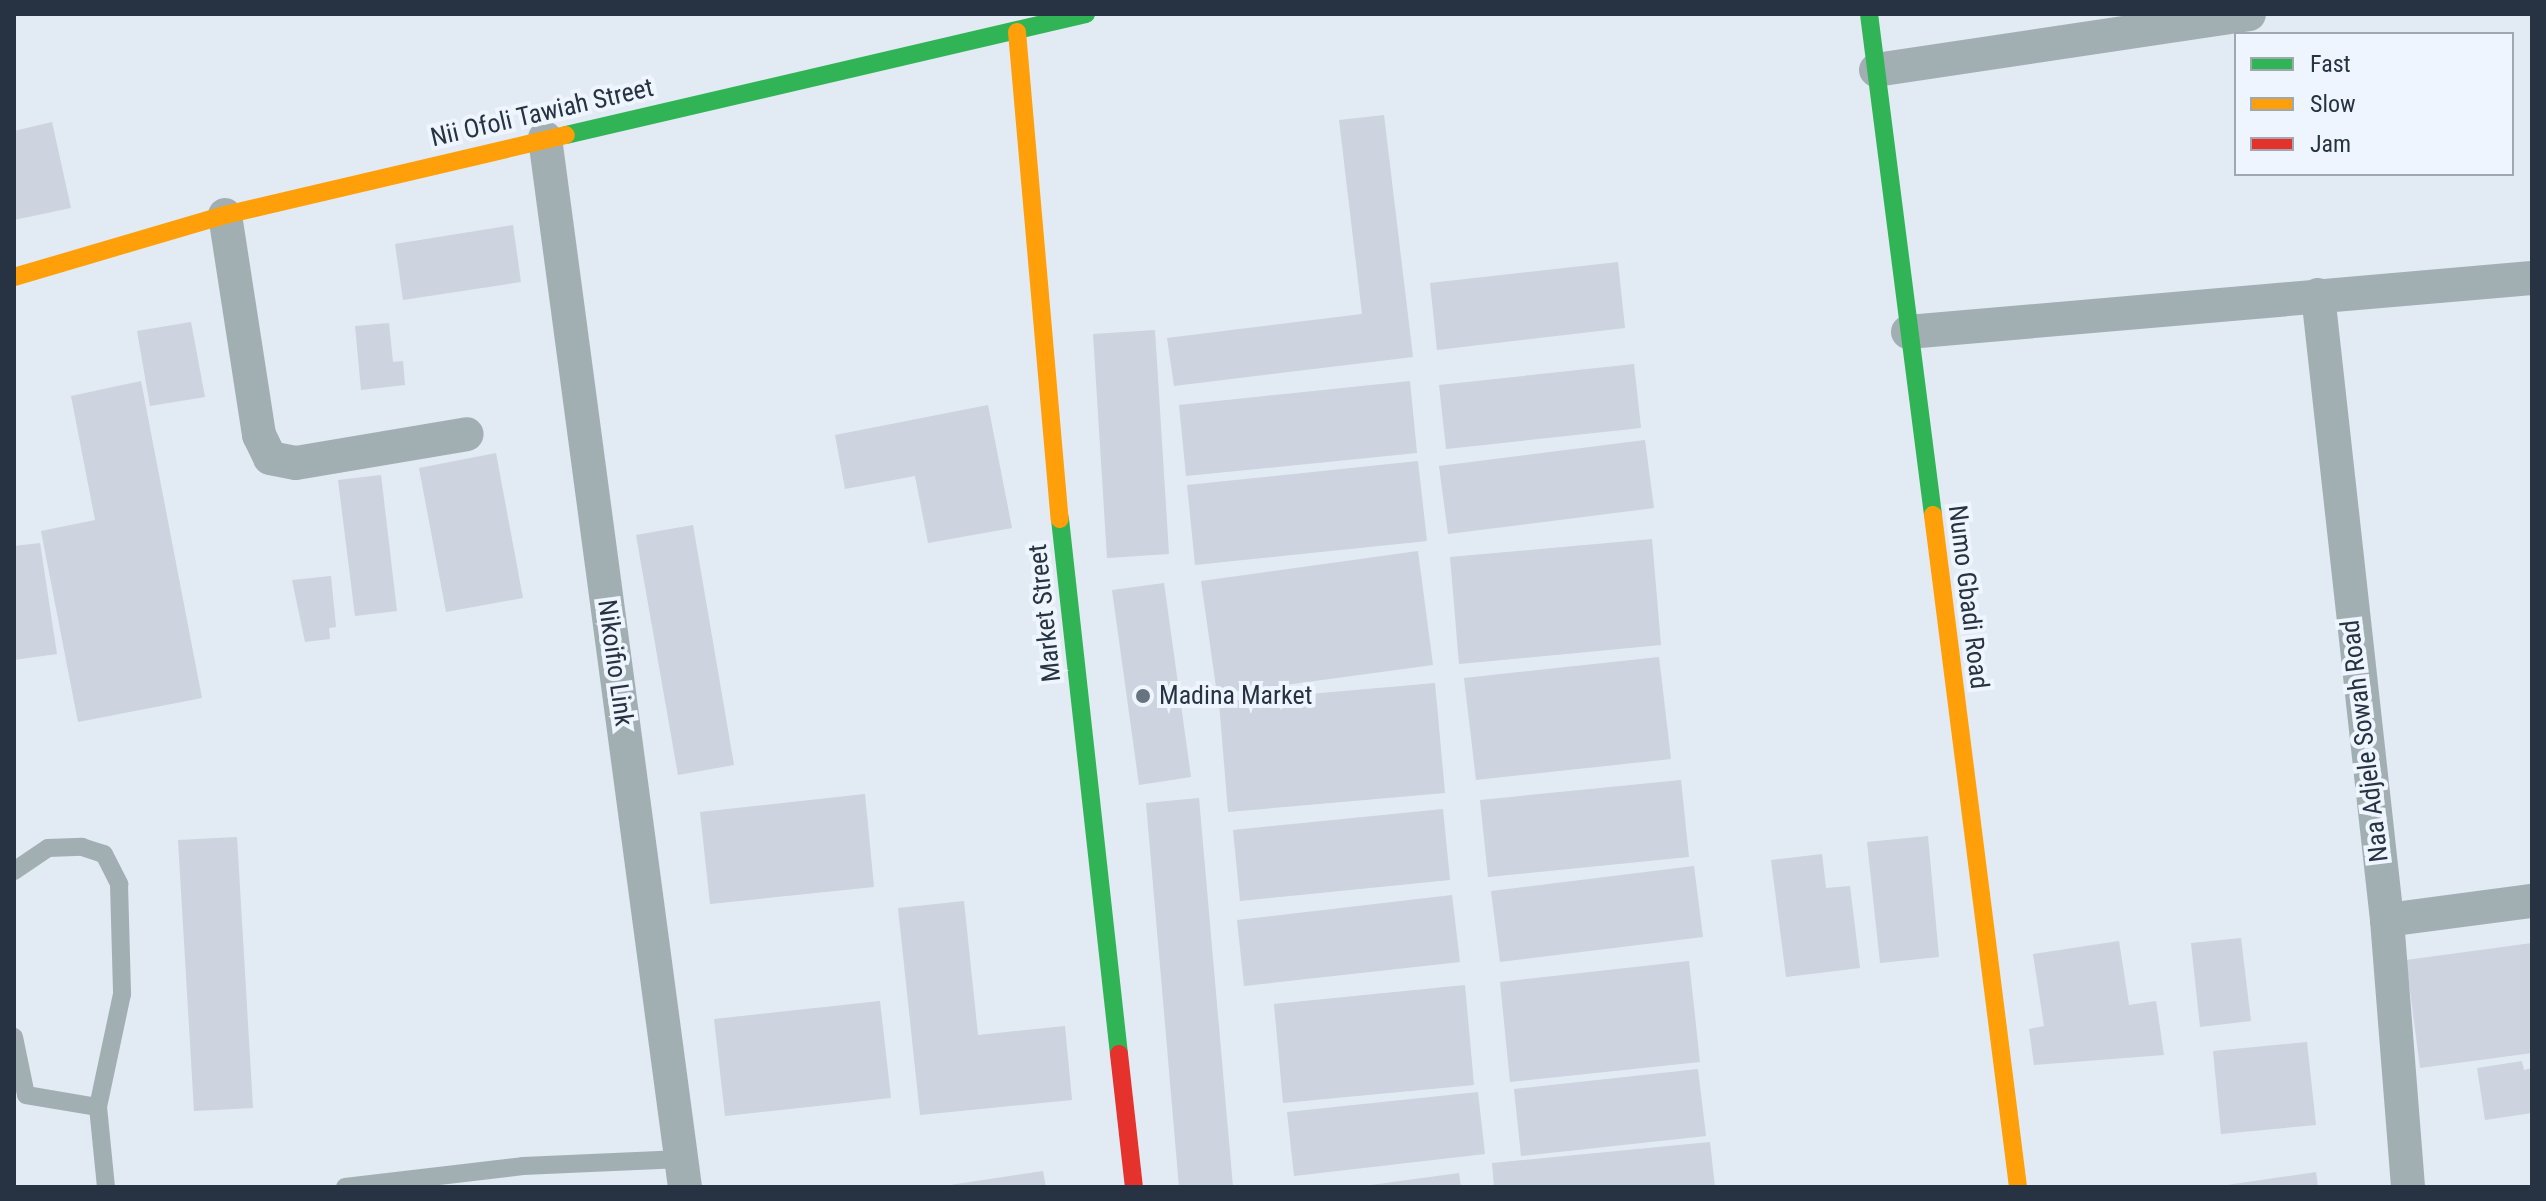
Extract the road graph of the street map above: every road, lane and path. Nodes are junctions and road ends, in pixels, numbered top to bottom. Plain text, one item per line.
1 (1086, 14) edge
2 (1869, 14) edge
3 (2249, 14) edge
4 (1017, 32) junction
5 (1876, 70) junction
6 (545, 138) junction
7 (225, 215) junction
8 (14, 277) edge
9 (2532, 278) edge
10 (2318, 295) junction
11 (1908, 332) junction
12 (467, 434) dead end
13 (14, 871) edge
14 (2532, 901) edge
15 (2387, 920) junction
16 (14, 1037) edge
17 (98, 1107) junction
18 (684, 1173) edge
19 (106, 1187) edge
20 (345, 1187) edge
21 (1134, 1187) edge
22 (2018, 1187) edge
23 (2408, 1187) edge

1 - 4 street, Nii Ofoli Tawiah Street
2 - 5 street, Numo Gbadi Road
3 - 5 street
4 - 6 street, Nii Ofoli Tawiah Street
4 - 21 street, Market Street
5 - 11 street, Numo Gbadi Road
6 - 7 street, Nii Ofoli Tawiah Street
6 - 18 street, Nikoifio Link
7 - 8 street, Nii Ofoli Tawiah Street
7 - 12 street
9 - 10 street
10 - 11 street
10 - 15 street, Naa Adjele Sowah Road
11 - 22 street, Numo Gbadi Road
13 - 17 lane
14 - 15 street
15 - 23 street, Naa Adjele Sowah Road
16 - 17 lane
17 - 19 lane
18 - 20 lane

